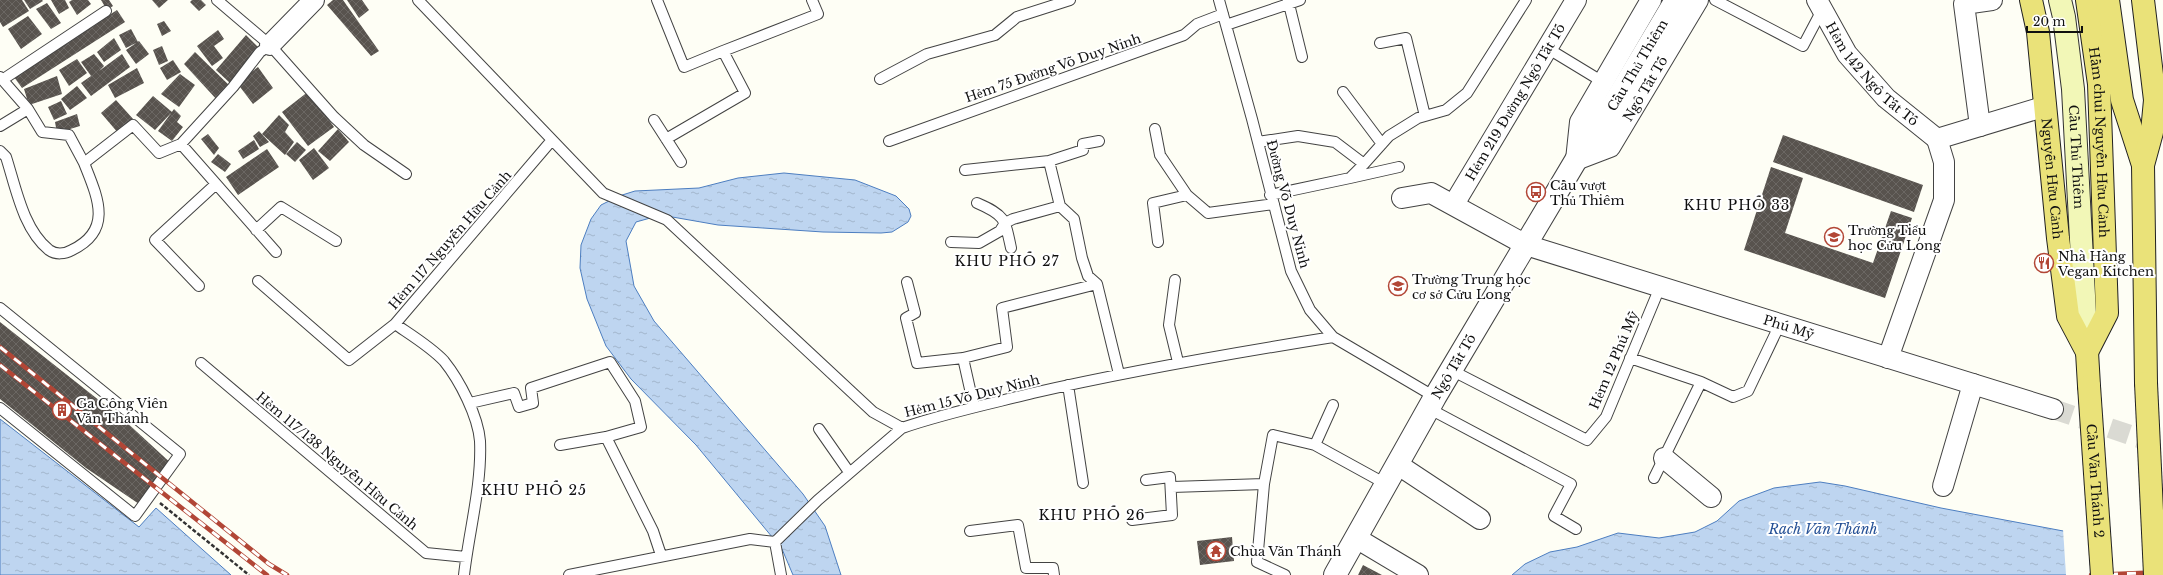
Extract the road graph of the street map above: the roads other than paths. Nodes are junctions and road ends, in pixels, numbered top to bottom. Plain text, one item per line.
1 (217, 0) edge
2 (314, 0) edge
3 (418, 0) edge
4 (657, 0) edge
5 (812, 0) edge
6 (1070, 0) edge
7 (1219, 0) edge
8 (1526, 0) edge
9 (1576, 0) edge
10 (1651, 0) edge
11 (1676, 0) edge
12 (1698, 0) edge
13 (1715, 0) edge
14 (1992, 0) edge
15 (2032, 0) edge
16 (2060, 0) edge
17 (2087, 0) edge
18 (2108, 0) edge
19 (2143, 0) edge
20 (1293, 1) edge
21 (1820, 5) edge
22 (106, 11) dead end
23 (1223, 14) junction
24 (1226, 25) junction
25 (1380, 43) dead end
26 (270, 45) junction
27 (2156, 46) edge
28 (1547, 48) junction
29 (723, 51) junction
30 (1302, 57) dead end
31 (1, 78) edge
32 (880, 79) dead end
33 (1603, 82) junction
34 (1343, 92) dead end
35 (2046, 106) junction
36 (28, 109) junction
37 (1425, 116) junction
38 (654, 120) dead end
39 (0, 126) edge
40 (1980, 126) junction
41 (1155, 129) dead end
42 (1599, 129) joint
43 (666, 139) junction
44 (1937, 139) junction
45 (552, 140) junction
46 (889, 140) dead end
47 (1099, 141) dead end
48 (1258, 142) junction
49 (181, 144) junction
50 (1382, 144) junction
51 (0, 151) edge
52 (1576, 160) junction
53 (1049, 161) junction
54 (681, 162) dead end
55 (84, 163) junction
56 (1364, 164) junction
57 (2143, 165) junction
58 (1399, 167) dead end
59 (965, 170) dead end
60 (406, 174) dead end
61 (1350, 178) junction
62 (216, 184) junction
63 (1187, 195) junction
64 (1402, 198) dead end
65 (1272, 199) junction
66 (977, 203) dead end
67 (1454, 204) junction
68 (1060, 206) junction
69 (1006, 223) junction
70 (256, 230) junction
71 (336, 241) dead end
72 (951, 242) dead end
73 (1158, 242) dead end
74 (1526, 245) junction
75 (1011, 248) dead end
76 (276, 252) dead end
77 (1175, 280) dead end
78 (258, 281) dead end
79 (907, 282) dead end
80 (1097, 284) junction
81 (199, 286) dead end
82 (1660, 287) junction
83 (0, 308) edge
84 (2086, 315) joint
85 (395, 324) junction
86 (1780, 324) junction
87 (1334, 337) junction
88 (2088, 352) junction
89 (964, 358) junction
90 (1630, 358) junction
91 (1888, 358) junction
92 (1178, 362) junction
93 (201, 363) dead end
94 (1451, 370) junction
95 (1119, 374) junction
96 (1701, 382) junction
97 (1973, 384) junction
98 (1068, 385) junction
99 (2089, 386) joint
100 (470, 403) junction
101 (1432, 403) junction
102 (1333, 405) dead end
103 (974, 407) junction
104 (0, 408) edge
105 (2053, 409) tunnel mouth
106 (819, 428) dead end
107 (902, 428) junction
108 (606, 437) junction
109 (560, 445) dead end
110 (1315, 445) junction
111 (1664, 458) junction
112 (1397, 464) junction
113 (849, 472) junction
114 (1654, 478) dead end
115 (1146, 480) dead end
116 (1083, 483) dead end
117 (1264, 484) junction
118 (1386, 484) junction
119 (1943, 486) dead end
120 (1172, 487) junction
121 (1711, 497) dead end
122 (1480, 519) dead end
123 (1132, 520) dead end
124 (1576, 529) dead end
125 (970, 531) dead end
126 (1356, 538) junction
127 (775, 542) junction
128 (661, 555) junction
129 (466, 557) junction
130 (464, 575) edge
131 (569, 575) edge
132 (781, 575) edge
133 (1054, 575) edge
134 (1285, 575) edge
135 (1335, 575) edge
136 (1418, 575) edge
137 (2102, 575) edge
138 (2155, 575) edge

1 - 26 lane
2 - 26 street
3 - 45 lane
4 - 29 lane
5 - 29 lane
6 - 32 lane
7 - 23 lane, Đường Võ Duy Ninh
8 - 37 lane
9 - 28 street, Hẻm 219 Đường Ngô Tất Tố
10 - 33 street, Ngô Tất Tố
11 - 42 street, Cầu Thủ Thiêm
12 - 52 street, Ngô Tất Tố
13 - 21 lane
14 - 40 street
15 - 35 main road, Nguyễn Hữu Cảnh
16 - 84 main road, Cầu Thủ Thiêm
17 - 88 main road, Hầm chui Nguyễn Hữu Cảnh
18 - 57 main road, Hầm chui Nguyễn Hữu Cảnh
19 - 27 main road
20 - 24 lane
20 - 30 lane
21 - 44 street, Hẻm 142 Ngô Tất Tố
22 - 31 lane
23 - 24 lane, Đường Võ Duy Ninh
23 - 46 lane, Hẻm 75 Đường Võ Duy Ninh
24 - 48 lane, Đường Võ Duy Ninh
25 - 37 lane
26 - 49 lane
26 - 60 lane
27 - 57 main road
28 - 33 lane
28 - 67 street, Hẻm 219 Đường Ngô Tất Tố
29 - 43 lane
31 - 36 lane
33 - 52 street, Ngô Tất Tố
34 - 50 lane
35 - 40 street
35 - 88 main road, Nguyễn Hữu Cảnh
36 - 39 lane
36 - 55 lane
37 - 50 lane
38 - 43 lane
40 - 44 street
41 - 63 lane
42 - 52 street, Ngô Tất Tố
43 - 54 lane
44 - 91 street
45 - 85 lane, Hẻm 117 Nguyễn Hữu Cảnh
45 - 107 lane, Hẻm 15 Võ Duy Ninh
47 - 53 lane
48 - 56 lane
48 - 65 lane, Đường Võ Duy Ninh
49 - 55 lane
49 - 62 lane
50 - 56 lane
51 - 55 lane
52 - 74 street, Ngô Tất Tố
53 - 59 lane
53 - 68 lane
56 - 61 lane
57 - 138 main road, bridge
58 - 61 lane
61 - 65 lane
62 - 70 lane
62 - 81 lane
63 - 65 lane
63 - 73 lane
64 - 67 street, Phú Mỹ
65 - 87 lane, Đường Võ Duy Ninh
66 - 69 lane
67 - 74 street, Phú Mỹ
68 - 69 lane
68 - 80 lane
69 - 72 lane
69 - 75 lane
70 - 71 lane
70 - 76 lane
74 - 82 street, Phú Mỹ
74 - 94 street, Ngô Tất Tố
77 - 92 lane
78 - 85 lane
79 - 89 lane
80 - 89 lane
80 - 95 lane
82 - 86 street, Phú Mỹ
82 - 90 lane, Hẻm 12 Phú Mỹ
83 - 104 lane
84 - 88 main road, Nguyễn Hữu Cảnh
85 - 100 lane, Hẻm 117 Nguyễn Hữu Cảnh
86 - 91 street, Phú Mỹ
86 - 96 lane
87 - 92 lane, Hẻm 15 Võ Duy Ninh
87 - 101 lane, Đường Võ Duy Ninh
88 - 99 main road, Nguyễn Hữu Cảnh
89 - 103 lane
90 - 94 lane, Hẻm 12 Phú Mỹ
90 - 96 lane
91 - 97 street, Phú Mỹ
92 - 95 lane, Hẻm 15 Võ Duy Ninh
93 - 129 lane, Hẻm 117/138 Nguyễn Hữu Cảnh
94 - 101 street, Ngô Tất Tố
95 - 98 lane, Hẻm 15 Võ Duy Ninh
96 - 111 lane
97 - 105 street, Phú Mỹ
97 - 119 street
98 - 103 lane, Hẻm 15 Võ Duy Ninh
98 - 116 lane
99 - 137 main road, Cầu Văn Thánh 2, bridge
100 - 108 lane
100 - 129 lane, Hẻm 117 Nguyễn Hữu Cảnh
101 - 112 street, Ngô Tất Tố
101 - 124 lane, Đường Võ Duy Ninh
102 - 110 lane
103 - 107 lane, Hẻm 15 Võ Duy Ninh
106 - 113 lane
107 - 113 lane
108 - 109 lane
108 - 128 lane
110 - 117 lane
110 - 118 lane
111 - 114 lane
111 - 121 street
112 - 118 street, Ngô Tất Tố
112 - 122 street
113 - 127 lane
115 - 120 lane
117 - 120 lane
117 - 134 lane
118 - 126 street, Ngô Tất Tố
120 - 123 lane
125 - 133 lane
126 - 135 street, Ngô Tất Tố
126 - 136 street
127 - 128 lane
127 - 132 lane
128 - 131 lane
129 - 130 lane, Hẻm 117 Nguyễn Hữu Cảnh

